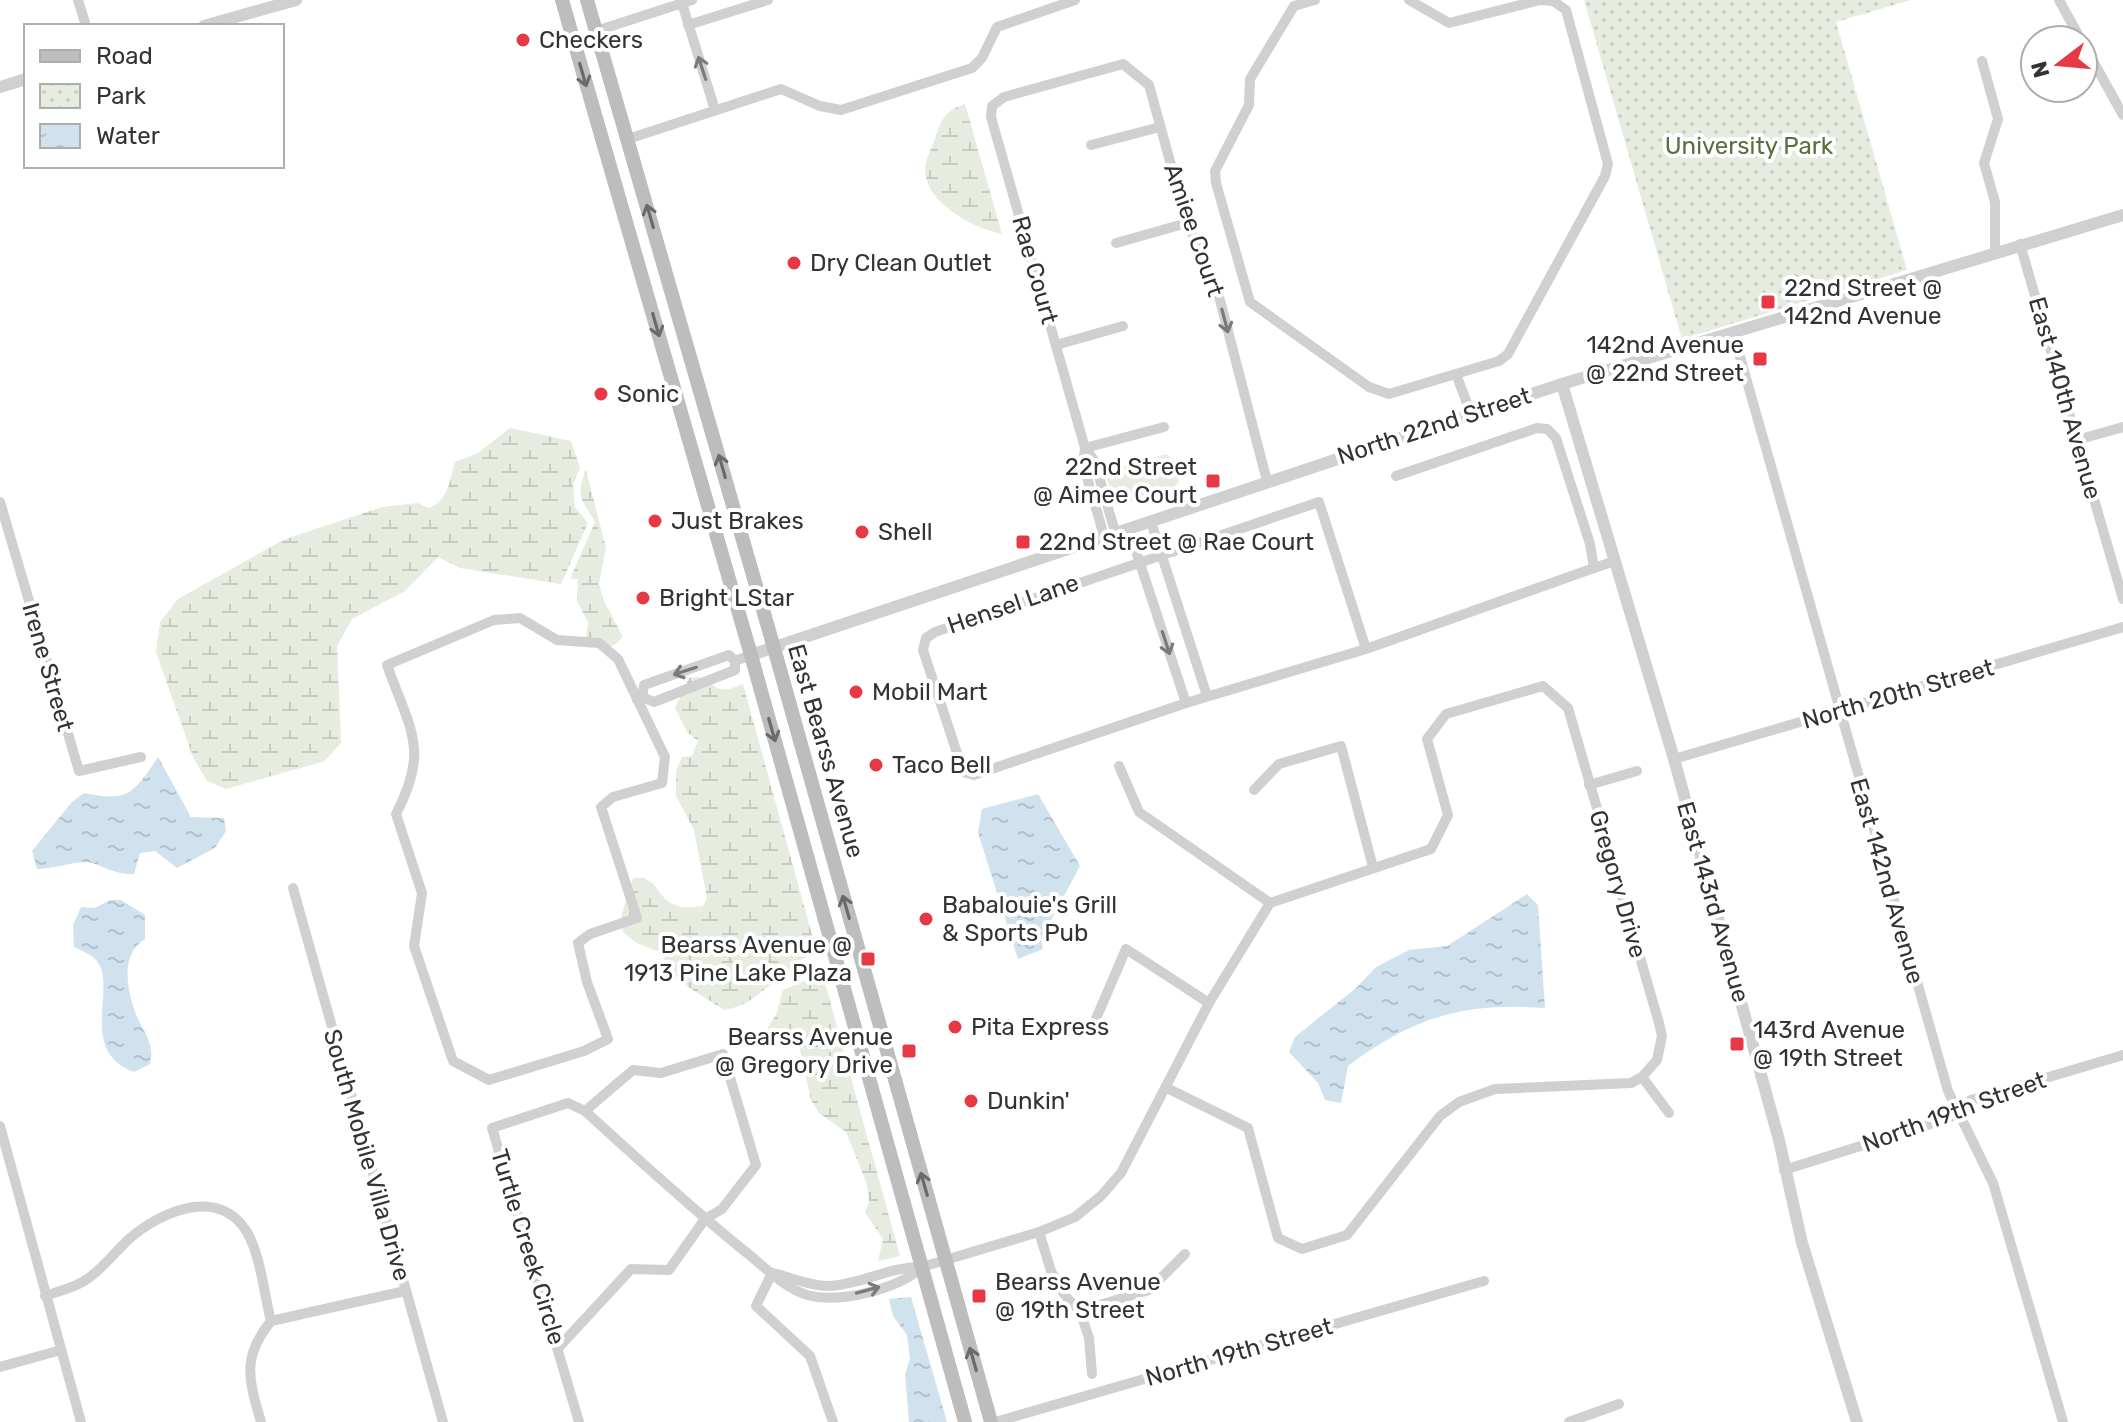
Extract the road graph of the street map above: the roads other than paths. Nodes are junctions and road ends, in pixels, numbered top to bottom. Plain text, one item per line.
1 (78, 0) edge
2 (296, 0) edge
3 (562, 0) edge
4 (587, 0) edge
5 (768, 0) edge
6 (1075, 0) edge
7 (1315, 0) edge
8 (1409, 0) edge
9 (2059, 0) edge
10 (685, 1) edge
11 (85, 24) edge
12 (211, 24) edge
13 (2072, 24) edge
14 (688, 25) junction
15 (596, 31) junction
16 (1982, 61) dead end
17 (2099, 72) edge
18 (24, 80) edge
19 (0, 86) edge
20 (1004, 97) joint
21 (715, 110) junction
22 (2123, 115) edge
23 (1160, 127) junction
24 (628, 139) junction
25 (1091, 145) dead end
26 (2123, 215) edge
27 (1187, 223) junction
28 (1116, 243) dead end
29 (2020, 244) junction
30 (1995, 252) junction
31 (1123, 326) dead end
32 (1733, 332) junction
33 (1056, 345) junction
34 (1456, 374) junction
35 (1562, 384) junction
36 (1471, 414) junction
37 (1164, 427) dead end
38 (2123, 427) edge
39 (2077, 440) junction
40 (1085, 448) junction
41 (1396, 476) dead end
42 (1267, 481) junction
43 (0, 502) edge
44 (1151, 522) junction
45 (1117, 534) junction
46 (1161, 553) junction
47 (1139, 561) junction
48 (1615, 561) junction
49 (1594, 568) junction
50 (2123, 599) edge
51 (2123, 627) edge
52 (774, 648) junction
53 (1366, 649) junction
54 (751, 655) junction
55 (735, 661) junction
56 (1207, 696) junction
57 (640, 699) junction
58 (1186, 703) junction
59 (1838, 712) junction
60 (141, 757) dead end
61 (1674, 759) junction
62 (1119, 766) dead end
63 (1637, 771) dead end
64 (1589, 785) junction
65 (1254, 790) dead end
66 (1373, 867) junction
67 (293, 888) dead end
68 (1270, 903) junction
69 (1209, 1003) junction
70 (877, 1018) junction
71 (854, 1023) junction
72 (1092, 1028) dead end
73 (2123, 1055) edge
74 (1642, 1077) junction
75 (1167, 1088) junction
76 (585, 1111) junction
77 (1669, 1113) dead end
78 (1959, 1114) junction
79 (0, 1126) edge
80 (1784, 1170) junction
81 (705, 1219) junction
82 (1039, 1232) junction
83 (1185, 1254) dead end
84 (945, 1259) junction
85 (922, 1267) junction
86 (772, 1273) junction
87 (1484, 1281) dead end
88 (405, 1291) junction
89 (45, 1296) junction
90 (1080, 1311) junction
91 (271, 1321) junction
92 (559, 1347) junction
93 (61, 1350) junction
94 (0, 1367) edge
95 (1092, 1374) dead end
96 (1619, 1404) dead end
97 (1574, 1421) edge
98 (81, 1422) edge
99 (261, 1422) edge
100 (443, 1422) edge
101 (579, 1422) edge
102 (833, 1422) edge
103 (965, 1422) edge
104 (993, 1422) edge
105 (1857, 1422) edge
106 (2063, 1422) edge

1 - 11 street
2 - 12 street
3 -> 54 main road, East Bearss Avenue
4 - 15 main road, East Bearss Avenue
5 - 14 street
6 - 21 street
7 - 34 street
8 - 34 street
9 - 13 street
10 - 14 street
10 - 15 street
21 -> 14 street
15 - 24 main road, East Bearss Avenue
16 - 30 street
17 - 22 street
18 - 19 street
20 - 23 street, Amiee Court
20 - 33 street, Rae Court
21 - 24 street
23 - 25 street
23 - 27 street, Amiee Court
52 -> 24 main road, East Bearss Avenue
26 - 29 street, North 22nd Street
27 - 28 street
27 -> 42 street, Amiee Court
29 - 30 street, North 22nd Street
29 - 39 street, East 140th Avenue
30 - 32 street, North 22nd Street
31 - 33 street
32 - 35 street, North 22nd Street
32 - 59 street, East 142nd Avenue
33 - 40 street, Rae Court
34 - 36 street
35 - 36 street, North 22nd Street
35 - 48 street, East 143rd Avenue
36 - 42 street, North 22nd Street
37 - 40 street
38 - 39 street
39 - 50 street, East 140th Avenue
40 - 45 street, Rae Court
41 - 49 street
42 - 44 street, North 22nd Street
43 - 60 street, Irene Street
44 - 45 street, North 22nd Street
44 - 46 street
45 - 47 street, Rae Court
45 - 52 street, North 22nd Street
46 - 47 street, Hensel Lane
46 - 53 street, Hensel Lane
46 - 56 street
47 -> 58 street
47 - 58 street, Hensel Lane
48 - 49 street, Hensel Lane
48 - 61 street, East 143rd Avenue
49 - 53 street, Hensel Lane
51 - 59 street, North 20th Street
52 - 54 street, North 22nd Street
70 -> 52 main road, East Bearss Avenue
53 - 56 street, Hensel Lane
54 - 55 street
54 -> 71 main road, East Bearss Avenue
55 - 57 street
55 -> 57 street
56 - 58 street, Hensel Lane
57 - 57 street
59 - 61 street, North 20th Street
59 - 78 street, East 142nd Avenue
61 - 80 street, East 143rd Avenue
62 - 68 street
63 - 64 street
64 - 66 street, Gregory Drive
64 - 74 street, Gregory Drive
65 - 66 street
66 - 68 street, Gregory Drive
67 - 88 street, South Mobile Villa Drive
68 - 69 street
69 - 72 street
69 - 75 street
70 - 71 main road
84 -> 70 main road, East Bearss Avenue
71 - 85 main road, East Bearss Avenue
73 - 78 street, North 19th Street
74 - 75 street
74 - 77 street
75 - 82 street
76 - 81 street
76 - 81 street
76 - 92 street, Turtle Creek Circle
78 - 80 street, North 19th Street
78 - 106 street, East 142nd Avenue
79 - 89 street
80 - 105 street, East 143rd Avenue
81 - 86 street
81 - 92 street
82 - 84 street
82 - 90 street
83 - 90 street
84 - 85 street
104 -> 84 main road, East Bearss Avenue
85 - 86 street
85 - 103 main road, East Bearss Avenue
86 - 102 street
87 - 104 street, North 19th Street
88 - 91 street
88 - 100 street, South Mobile Villa Drive
89 - 91 street
89 - 93 street
90 - 95 street
91 - 99 street
92 - 101 street, Turtle Creek Circle
93 - 94 street
93 - 98 street
96 - 97 street

